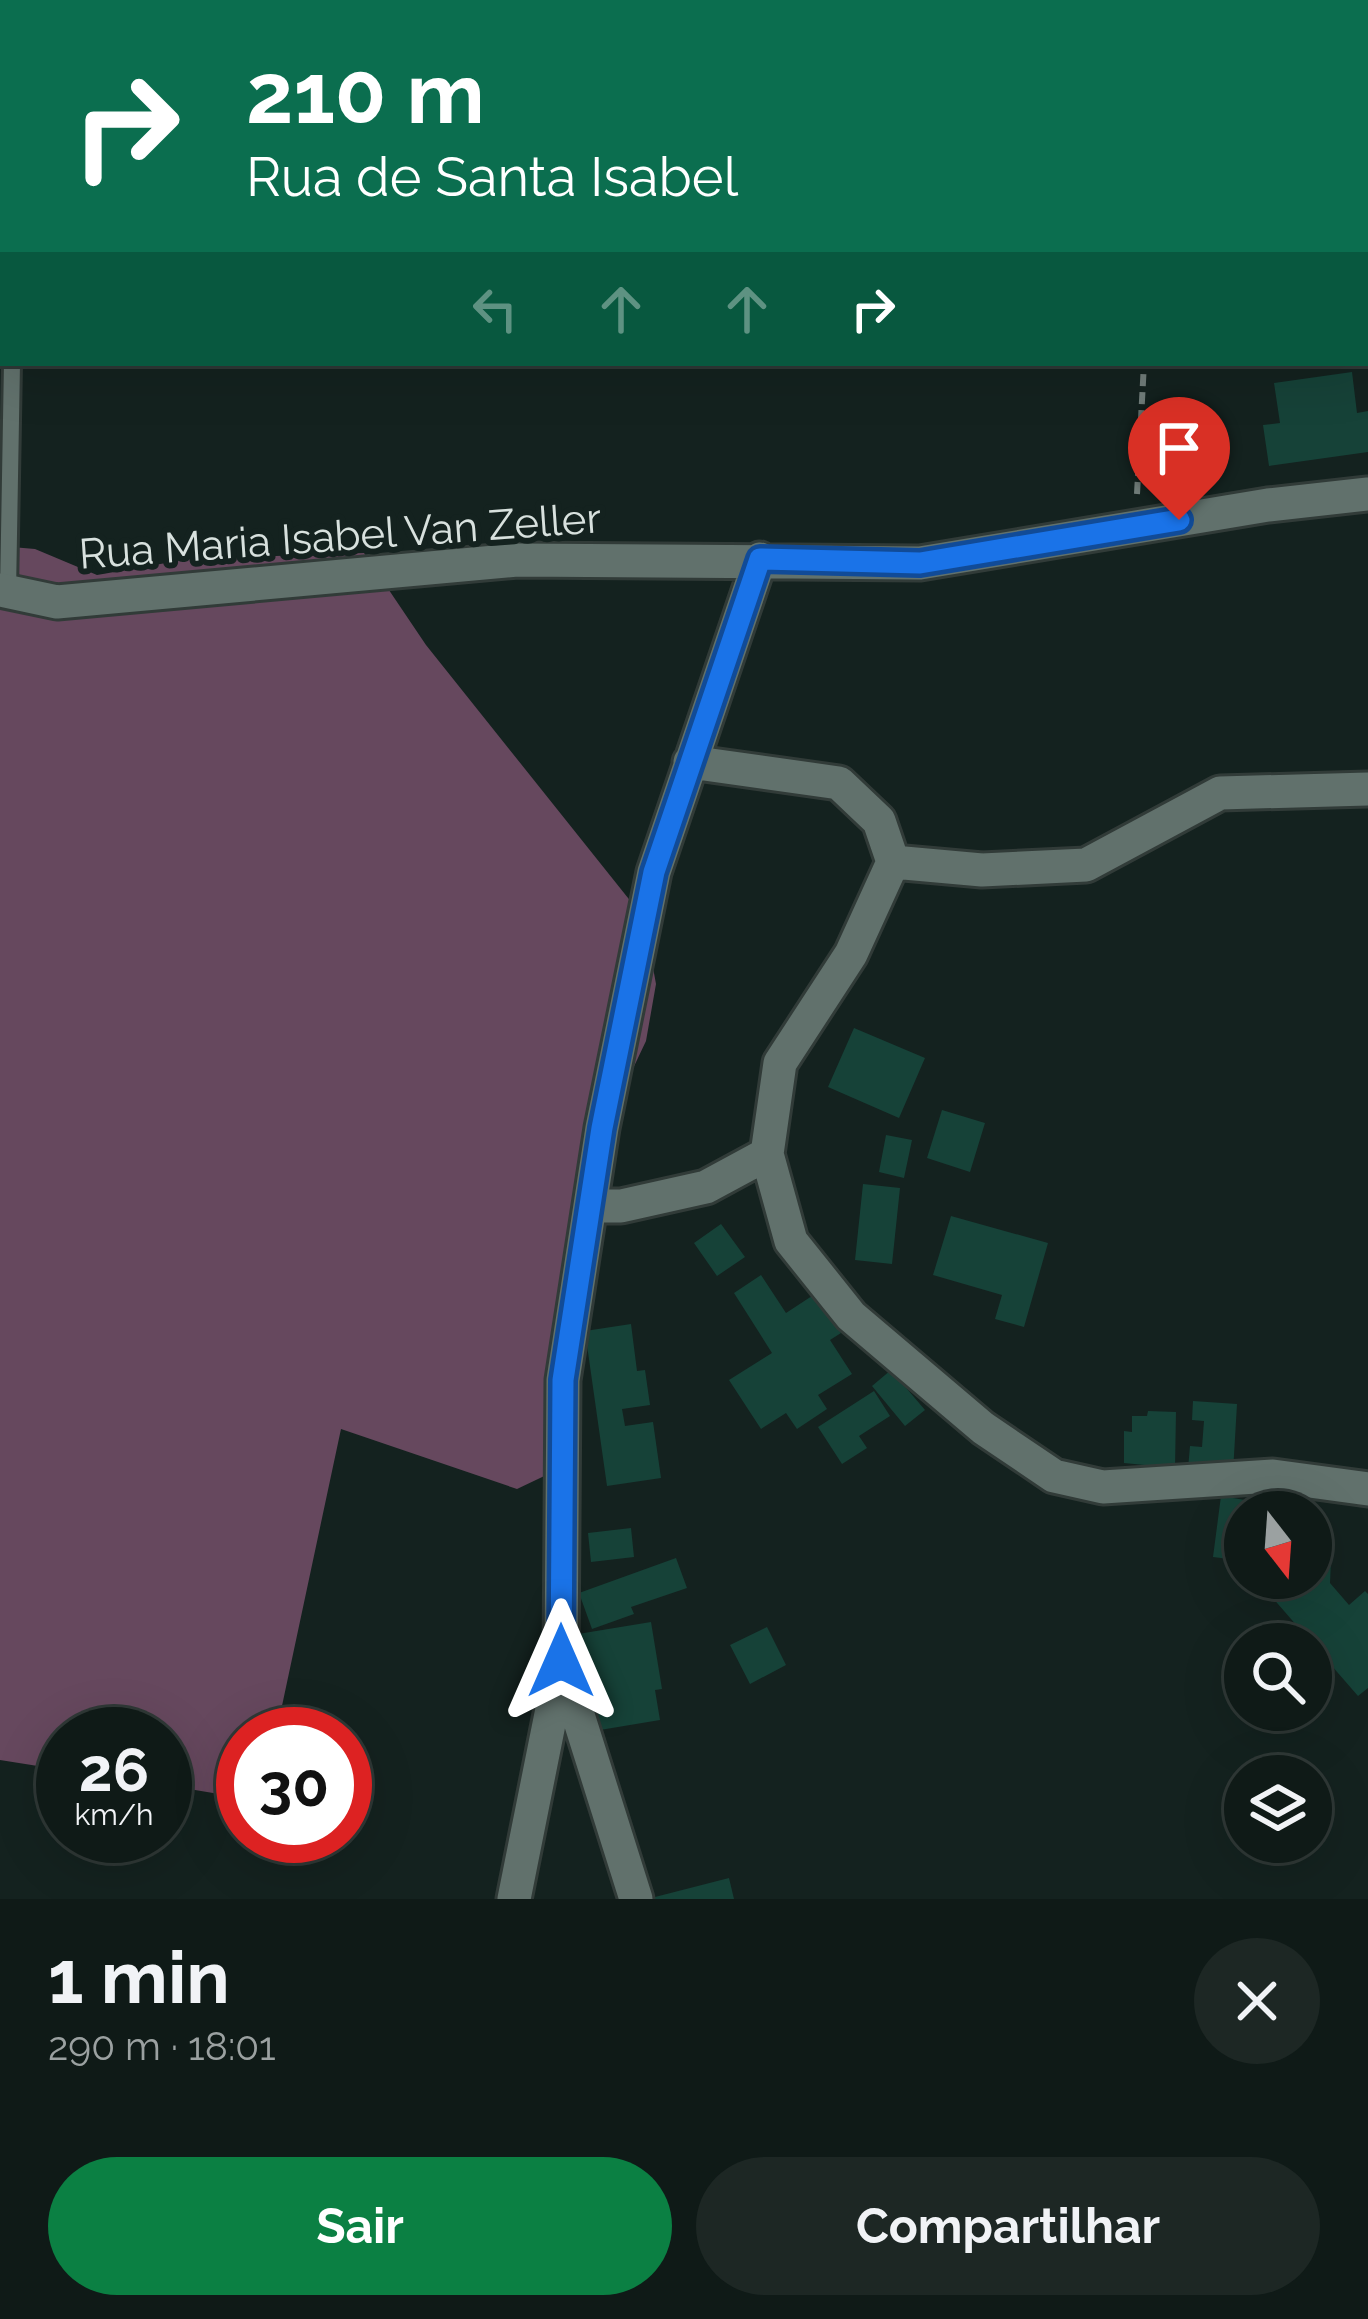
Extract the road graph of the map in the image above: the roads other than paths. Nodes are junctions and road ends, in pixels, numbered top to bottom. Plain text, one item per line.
1 (12, 366) edge
2 (1368, 494) edge
3 (760, 559) junction
4 (3, 589) edge
5 (690, 762) junction
6 (1368, 789) edge
7 (892, 862) junction
8 (767, 1154) junction
9 (590, 1206) junction
10 (1368, 1489) edge
11 (561, 1661) junction
12 (514, 1899) edge
13 (635, 1899) edge

1 - 4 lane
2 - 3 street, Rua Maria Isabel Van Zeller
3 - 4 street, Rua Maria Isabel Van Zeller
3 - 5 street
5 - 7 street
5 - 9 street
6 - 7 street
7 - 8 street
8 - 9 street
8 - 10 street
9 - 11 street
11 - 12 street
11 - 13 street

